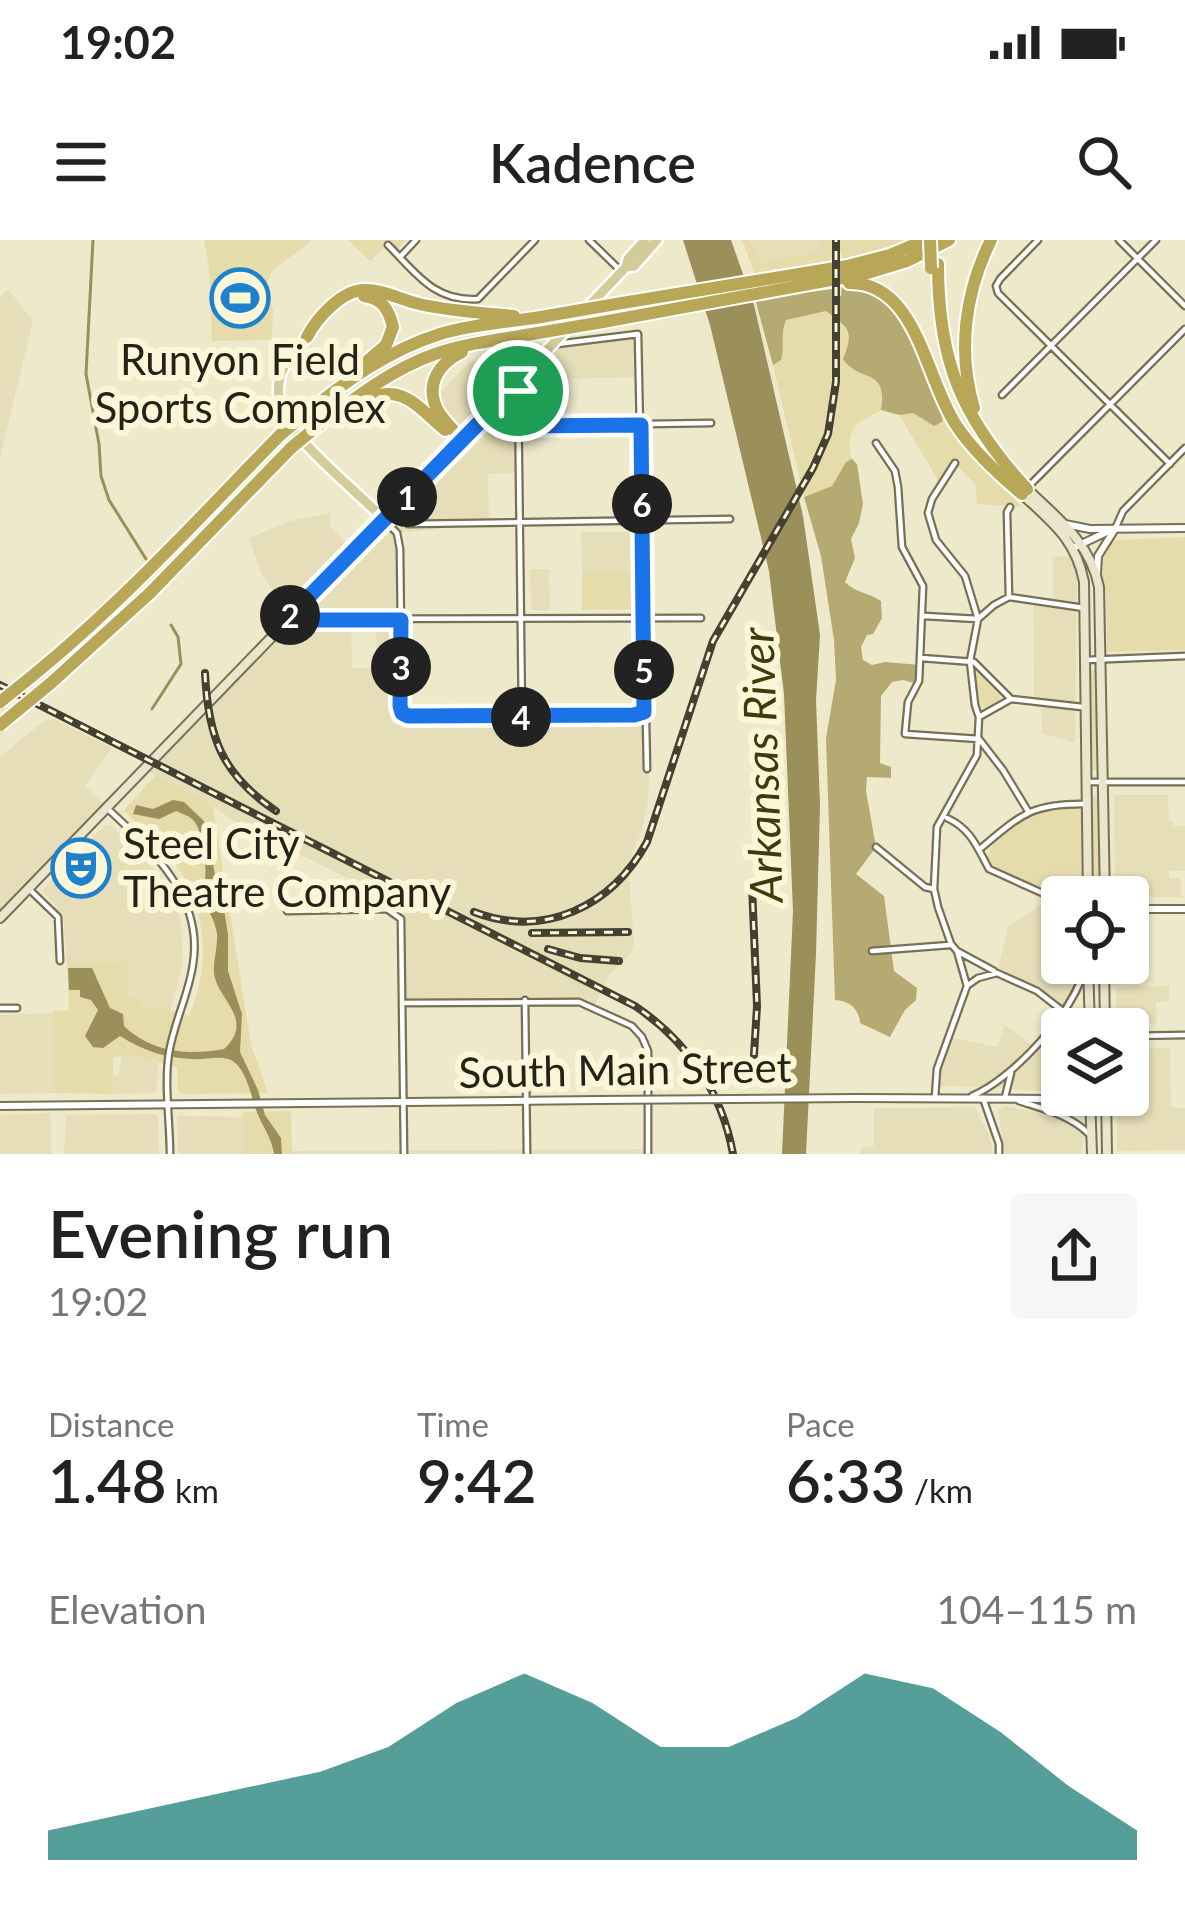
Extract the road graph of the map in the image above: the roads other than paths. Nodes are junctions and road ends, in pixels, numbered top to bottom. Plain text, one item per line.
1 (416, 240) edge
2 (535, 240) edge
3 (590, 240) edge
4 (645, 240) edge
5 (657, 240) edge
6 (931, 240) edge
7 (950, 240) edge
8 (991, 240) edge
9 (1038, 240) edge
10 (1119, 240) edge
11 (1156, 240) edge
12 (388, 245) dead end
13 (400, 256) junction
14 (1137, 259) junction
15 (934, 266) junction
16 (624, 270) junction
17 (764, 286) junction
18 (789, 287) junction
19 (680, 301) junction
20 (1185, 305) edge
21 (546, 316) junction
22 (1185, 329) edge
23 (521, 336) junction
24 (307, 338) junction
25 (554, 344) junction
26 (1050, 346) junction
27 (518, 383) junction
28 (1002, 395) dead end
29 (317, 404) junction
30 (1110, 405) junction
31 (332, 416) junction
32 (711, 423) dead end
33 (641, 425) junction
34 (518, 426) junction
35 (462, 441) junction
36 (876, 442) dead end
37 (1185, 448) edge
38 (999, 458) junction
39 (955, 463) dead end
40 (1170, 464) junction
41 (1020, 489) junction
42 (1010, 507) dead end
43 (730, 519) dead end
44 (385, 520) junction
45 (642, 522) junction
46 (408, 524) dead end
47 (519, 524) junction
48 (1065, 524) junction
49 (1185, 528) edge
50 (1115, 529) junction
51 (1077, 546) junction
52 (1096, 573) junction
53 (1009, 597) junction
54 (1084, 608) junction
55 (924, 616) junction
56 (644, 618) junction
57 (701, 618) dead end
58 (520, 619) junction
59 (978, 619) junction
60 (286, 620) junction
61 (401, 620) junction
62 (1185, 656) edge
63 (921, 658) junction
64 (1102, 658) junction
65 (1086, 660) junction
66 (970, 661) junction
67 (1011, 699) junction
68 (895, 701) dead end
69 (0, 702) edge
70 (908, 702) junction
71 (1085, 707) junction
72 (644, 712) junction
73 (522, 717) junction
74 (979, 717) junction
75 (0, 725) edge
76 (979, 739) junction
77 (647, 769) dead end
78 (1086, 782) junction
79 (1104, 782) junction
80 (1185, 782) edge
81 (1087, 804) junction
82 (107, 808) junction
83 (1028, 811) junction
84 (945, 817) junction
85 (876, 847) dead end
86 (981, 848) junction
87 (1088, 876) edge
88 (1105, 876) edge
89 (29, 888) junction
90 (934, 890) junction
91 (1041, 893) edge
92 (1149, 909) edge
93 (1185, 909) edge
94 (287, 911) dead end
95 (0, 918) edge
96 (951, 944) junction
97 (872, 951) dead end
98 (957, 951) junction
99 (61, 961) dead end
100 (997, 973) junction
101 (967, 986) junction
102 (525, 1000) junction
103 (402, 1003) junction
104 (0, 1008) edge
105 (17, 1008) dead end
106 (1060, 1008) edge
107 (1185, 1035) edge
108 (1149, 1036) edge
109 (1041, 1038) edge
110 (1011, 1073) junction
111 (934, 1097) junction
112 (969, 1098) junction
113 (983, 1098) junction
114 (1006, 1098) junction
115 (1041, 1100) edge
116 (526, 1101) junction
117 (404, 1102) junction
118 (170, 1104) junction
119 (0, 1106) edge
120 (1094, 1116) edge
121 (1100, 1116) edge
122 (1092, 1138) junction
123 (170, 1154) edge
124 (404, 1154) edge
125 (526, 1154) edge
126 (648, 1154) edge
127 (999, 1154) edge
128 (1092, 1154) edge
129 (1107, 1154) edge

1 - 13 street
2 - 13 street
3 - 16 street
4 - 16 main road
5 - 16 main road
6 - 15 highway, bridge
6 - 17 highway
7 - 18 highway
8 - 38 highway
9 - 26 street
10 - 14 street
11 - 14 street
12 - 13 street
14 - 20 street
14 - 26 street
15 - 38 highway
15 - 41 highway
16 - 25 main road
17 - 18 highway
17 - 19 highway
18 - 41 highway
19 - 21 highway, bridge
19 - 23 highway, bridge
21 - 24 highway
21 - 29 highway
22 - 30 street
23 - 31 highway
23 - 35 highway
24 - 29 highway
24 - 44 main road
25 - 27 main road
25 - 33 street
26 - 28 street
26 - 30 street
27 - 34 street
27 - 35 main road
29 - 69 highway, bridge
30 - 40 street
30 - 41 street
31 - 35 highway
31 - 75 highway, bridge
32 - 33 street
33 - 34 street
33 - 45 street
34 - 47 street
35 - 44 main road
36 - 55 street
37 - 40 street
38 - 41 highway
39 - 59 street
40 - 50 street
41 - 48 main road
41 - 51 main road
42 - 53 street
43 - 45 street
44 - 60 main road
44 - 61 street
45 - 47 street
45 - 56 street
46 - 47 street
47 - 58 street
48 - 50 street
48 - 51 main road
49 - 50 street
50 - 51 street
50 - 52 street
51 - 52 main road
51 - 54 main road
52 - 64 main road
53 - 54 street
53 - 59 street
54 - 65 main road
55 - 59 street
55 - 63 street
56 - 57 street
56 - 58 street
56 - 72 street
58 - 61 street
58 - 73 street
59 - 66 street
60 - 61 street
60 - 82 main road
61 - 73 street
62 - 64 street
63 - 66 street
63 - 70 street
64 - 65 street
64 - 79 main road
65 - 71 main road
66 - 67 street
66 - 74 street
67 - 71 street
67 - 74 street
68 - 70 street
70 - 76 street
71 - 78 main road
72 - 73 street
72 - 77 street
74 - 76 street
76 - 83 street
76 - 84 street
78 - 79 street
78 - 81 main road
79 - 80 street
79 - 88 main road
81 - 83 street
81 - 87 main road
82 - 89 main road
82 - 118 street
83 - 86 street
84 - 86 street
84 - 90 street
85 - 90 street
86 - 91 street
89 - 95 main road
89 - 99 street
90 - 96 street
92 - 93 street
94 - 103 street
96 - 97 street
96 - 98 street
98 - 100 street
98 - 101 street
100 - 101 street
100 - 106 street
101 - 111 street
102 - 103 street
102 - 116 street
102 - 126 street
103 - 117 street
104 - 105 street
107 - 108 street
109 - 110 street
110 - 112 street
110 - 114 street
111 - 112 street, South Main Street
111 - 116 street, South Main Street, bridge
112 - 113 street, South Main Street
113 - 114 street, South Main Street
113 - 127 street
114 - 115 street, South Main Street
114 - 122 street, South Main Street
116 - 117 street, South Main Street
116 - 125 street
117 - 118 street, South Main Street
117 - 124 street
118 - 119 street, South Main Street
118 - 123 street
120 - 122 main road
121 - 129 main road
122 - 128 main road

